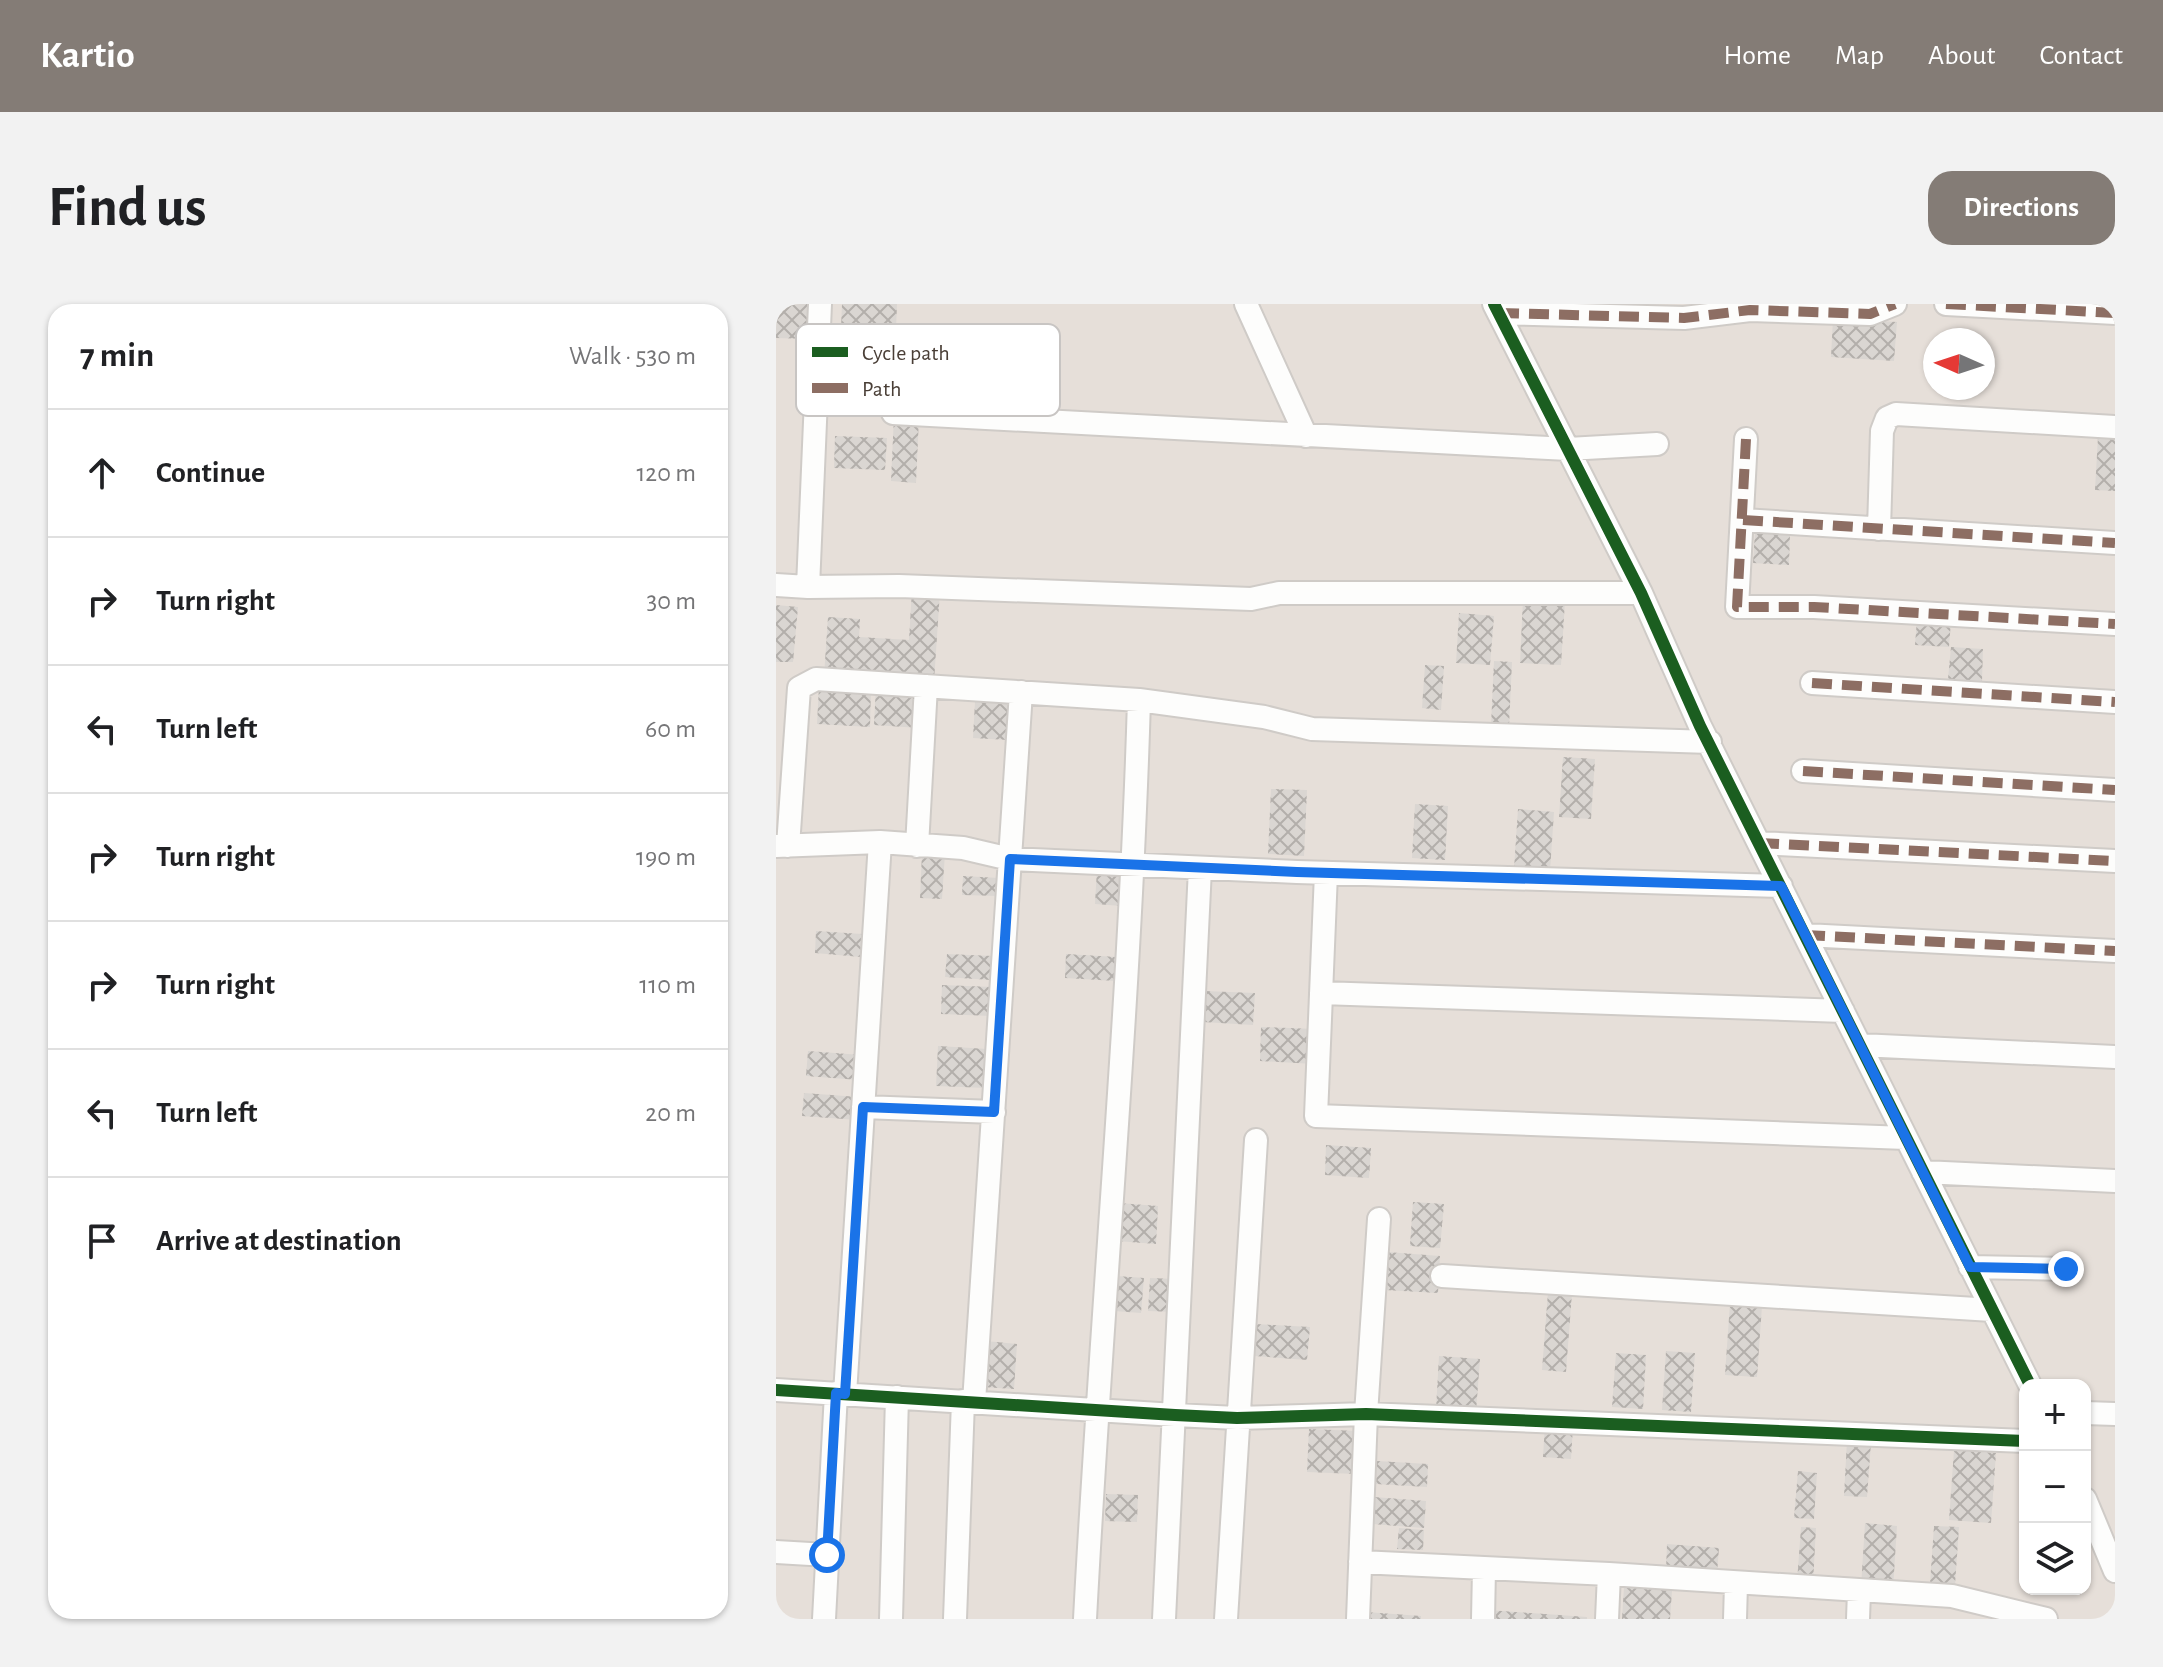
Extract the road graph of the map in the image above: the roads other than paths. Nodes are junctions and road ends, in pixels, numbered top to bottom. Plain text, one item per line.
1 (820, 304) edge
2 (1246, 304) edge
3 (1895, 304) edge
4 (1946, 304) edge
5 (1497, 308) edge
6 (2115, 313) edge
7 (819, 324) edge
8 (815, 416) edge
9 (947, 416) edge
10 (2115, 427) edge
11 (1306, 436) junction
12 (1746, 439) dead end
13 (1657, 444) dead end
14 (1568, 449) junction
15 (1743, 520) junction
16 (1879, 529) junction
17 (2115, 543) edge
18 (776, 585) edge
19 (808, 587) junction
20 (1641, 593) junction
21 (2115, 624) edge
22 (1812, 683) dead end
23 (926, 686) junction
24 (1021, 692) junction
25 (1139, 700) junction
26 (2115, 702) edge
27 (1710, 742) junction
28 (1803, 771) dead end
29 (2115, 790) edge
30 (880, 842) junction
31 (1759, 843) junction
32 (782, 846) edge
33 (917, 846) junction
34 (1010, 859) junction
35 (2115, 861) edge
36 (1134, 865) junction
37 (1200, 868) junction
38 (1326, 873) junction
39 (1781, 886) junction
40 (1805, 935) junction
41 (2115, 951) edge
42 (1321, 993) junction
43 (1843, 1011) junction
44 (1860, 1045) junction
45 (2115, 1057) edge
46 (863, 1107) junction
47 (994, 1112) junction
48 (1906, 1138) junction
49 (1256, 1140) dead end
50 (1923, 1172) junction
51 (2115, 1181) edge
52 (1379, 1219) dead end
53 (1970, 1267) junction
54 (2066, 1269) dead end
55 (1442, 1276) dead end
56 (1992, 1310) junction
57 (2027, 1379) edge
58 (776, 1390) edge
59 (840, 1393) junction
60 (897, 1397) junction
61 (968, 1402) junction
62 (1095, 1410) junction
63 (2091, 1413) edge
64 (1366, 1414) junction
65 (2115, 1414) edge
66 (1175, 1415) junction
67 (1237, 1418) junction
68 (2019, 1441) edge
69 (2091, 1511) edge
70 (2109, 1546) edge
71 (776, 1552) edge
72 (827, 1555) junction
73 (1360, 1562) junction
74 (1484, 1569) junction
75 (2115, 1571) edge
76 (1609, 1574) junction
77 (1736, 1584) junction
78 (1859, 1591) junction
79 (1999, 1614) edge
80 (824, 1619) edge
81 (891, 1619) edge
82 (955, 1619) edge
83 (1085, 1619) edge
84 (1164, 1619) edge
85 (1226, 1619) edge
86 (1358, 1619) edge
87 (1483, 1619) edge
88 (1607, 1619) edge
89 (1735, 1619) edge
90 (1858, 1619) edge
91 (2046, 1619) edge

1 - 7 street
2 - 11 street
3 - 5 street
4 - 6 street
5 - 14 street
8 - 19 street
9 - 11 street
10 - 16 street
11 - 14 street
12 - 15 street
13 - 14 street
14 - 20 street
15 - 16 street
15 - 21 street
16 - 17 street
18 - 19 street
19 - 20 street
20 - 27 street
22 - 26 street
23 - 24 street
23 - 32 street
23 - 33 street
24 - 25 street
24 - 34 street
25 - 27 street
25 - 36 street
27 - 31 street
28 - 29 street
30 - 32 street
30 - 33 street
30 - 46 street
31 - 35 street
31 - 39 street
33 - 34 street
34 - 36 street
34 - 47 street
36 - 37 street
36 - 62 street
37 - 38 street
37 - 66 street
38 - 39 street
38 - 42 street
39 - 40 street
40 - 41 street
40 - 43 street
42 - 43 street
42 - 48 street
43 - 44 street
44 - 45 street
44 - 48 street
46 - 47 street
46 - 59 street
47 - 61 street
48 - 50 street
49 - 67 street
50 - 51 street
50 - 53 street
52 - 64 street
53 - 54 street
53 - 56 street
55 - 56 street
56 - 57 street
58 - 59 street
59 - 60 street
59 - 72 street
60 - 61 street
60 - 81 street
61 - 62 street
61 - 82 street
62 - 66 street
62 - 83 street
63 - 65 street
64 - 67 street
64 - 68 street
64 - 73 street
66 - 67 street
66 - 84 street
67 - 85 street
69 - 70 street
70 - 75 street
71 - 72 street
72 - 80 street
73 - 74 street
73 - 86 street
74 - 76 street
74 - 87 street
76 - 77 street
76 - 88 street
77 - 78 street
77 - 89 street
78 - 79 street
78 - 90 street
79 - 91 street

